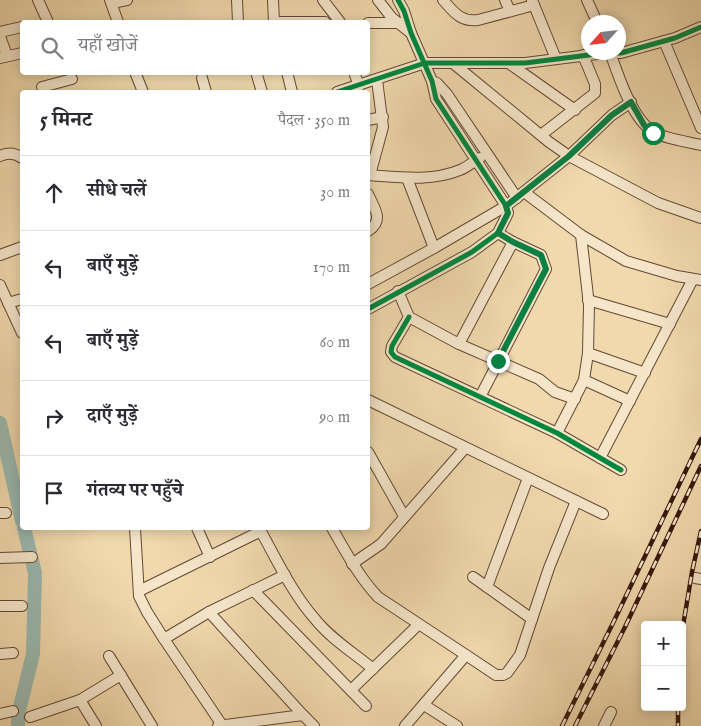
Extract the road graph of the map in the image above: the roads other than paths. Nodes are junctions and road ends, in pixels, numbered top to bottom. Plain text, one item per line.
1 (38, 0) edge
2 (127, 0) edge
3 (238, 0) edge
4 (273, 0) edge
5 (323, 0) edge
6 (378, 0) edge
7 (398, 0) edge
8 (443, 0) edge
9 (505, 0) edge
10 (587, 0) edge
11 (111, 2) edge
12 (533, 2) edge
13 (510, 11) junction
14 (594, 15) edge
15 (43, 20) edge
16 (117, 20) edge
17 (238, 20) edge
18 (274, 20) edge
19 (338, 20) edge
20 (370, 23) edge
21 (399, 23) junction
22 (20, 27) edge
23 (701, 27) edge
24 (0, 32) edge
25 (411, 33) junction
26 (0, 36) edge
27 (664, 41) junction
28 (626, 52) edge
29 (20, 53) edge
30 (581, 55) edge
31 (4, 57) edge
32 (556, 59) junction
33 (585, 60) edge
34 (613, 60) edge
35 (425, 63) junction
36 (454, 64) junction
37 (510, 64) junction
38 (136, 75) edge
39 (257, 75) edge
40 (288, 75) edge
41 (355, 75) edge
42 (202, 78) dead end
43 (73, 80) edge
44 (377, 80) junction
45 (432, 81) junction
46 (359, 86) junction
47 (42, 87) dead end
48 (142, 90) edge
49 (205, 90) edge
50 (261, 90) edge
51 (292, 90) edge
52 (344, 90) edge
53 (631, 102) junction
54 (697, 108) edge
55 (575, 110) junction
56 (382, 117) junction
57 (370, 120) edge
58 (701, 128) edge
59 (541, 136) junction
60 (701, 146) edge
61 (487, 154) junction
62 (0, 156) edge
63 (20, 156) edge
64 (569, 156) junction
65 (476, 160) junction
66 (370, 172) edge
67 (370, 175) edge
68 (407, 178) junction
69 (520, 195) junction
70 (370, 198) edge
71 (506, 206) junction
72 (701, 218) edge
73 (370, 230) edge
74 (498, 233) junction
75 (581, 235) junction
76 (513, 242) junction
77 (20, 248) edge
78 (434, 248) junction
79 (0, 255) edge
80 (697, 280) edge
81 (370, 283) edge
82 (0, 285) edge
83 (398, 292) junction
84 (20, 300) edge
85 (588, 300) junction
86 (8, 303) junction
87 (370, 308) edge
88 (409, 317) junction
89 (670, 324) junction
90 (20, 329) edge
91 (459, 344) junction
92 (588, 353) junction
93 (498, 361) junction
94 (645, 373) junction
95 (584, 380) junction
96 (480, 397) junction
97 (574, 399) junction
98 (370, 401) edge
99 (630, 401) junction
100 (557, 434) junction
101 (464, 448) junction
102 (370, 456) edge
103 (600, 458) junction
104 (621, 470) dead end
105 (528, 478) junction
106 (576, 501) junction
107 (603, 514) dead end
108 (404, 516) junction
109 (135, 530) edge
110 (198, 530) edge
111 (260, 530) edge
112 (333, 530) edge
113 (210, 556) junction
114 (32, 557) dead end
115 (0, 558) edge
116 (352, 564) junction
117 (284, 574) junction
118 (473, 577) dead end
119 (486, 586) junction
120 (253, 590) junction
121 (139, 592) junction
122 (0, 606) edge
123 (22, 606) dead end
124 (209, 612) junction
125 (532, 619) junction
126 (418, 625) junction
127 (164, 638) junction
128 (13, 653) dead end
129 (0, 654) edge
130 (466, 655) junction
131 (109, 656) dead end
132 (373, 669) junction
133 (121, 675) junction
134 (350, 690) junction
135 (80, 700) junction
136 (424, 705) junction
137 (366, 706) dead end
138 (13, 711) dead end
139 (611, 712) dead end
140 (0, 714) edge
141 (303, 715) junction
142 (30, 717) dead end
143 (96, 726) edge
144 (152, 726) edge
145 (220, 726) edge
146 (314, 726) edge
147 (405, 726) edge
148 (457, 726) edge
149 (604, 726) edge

1 - 15 street
2 - 11 street
3 - 17 street
4 - 18 street
5 - 19 street
6 - 21 street
7 - 25 street
8 - 13 street
9 - 13 street
10 - 14 street
11 - 16 street
12 - 13 street
12 - 32 street
20 - 21 street
21 - 25 street
22 - 24 street
23 - 27 street
25 - 35 street
26 - 31 street
27 - 28 street
27 - 54 street
29 - 31 street
30 - 32 street
32 - 37 street
33 - 55 street
34 - 53 street
35 - 36 street
35 - 44 street
35 - 45 street
36 - 37 street
36 - 59 street
37 - 55 street
38 - 48 street
39 - 50 street
40 - 51 street
41 - 46 street
42 - 49 street
43 - 47 street
44 - 46 street
44 - 56 street
45 - 61 street
45 - 65 street
46 - 52 street
53 - 60 street
53 - 64 street
54 - 58 street
55 - 59 street
56 - 57 street
56 - 66 street
59 - 64 street
61 - 65 street
61 - 69 street
62 - 63 street
64 - 69 street
64 - 72 street
65 - 68 street
65 - 71 street
67 - 68 street
68 - 78 street
69 - 71 street
69 - 75 street
70 - 73 street
71 - 74 street
71 - 78 street
74 - 76 street
74 - 83 street
75 - 80 street
75 - 85 street
76 - 91 street
76 - 93 street
77 - 79 street
78 - 81 street
80 - 89 street
82 - 86 street
83 - 87 street
83 - 88 street
84 - 86 street
85 - 89 street
85 - 92 street
86 - 90 street
88 - 91 street
88 - 96 street
89 - 94 street
91 - 93 street
92 - 94 street
92 - 95 street
93 - 96 street
93 - 97 street
94 - 99 street
95 - 97 street
95 - 99 street
96 - 100 street
97 - 100 street
98 - 101 street
99 - 103 street
100 - 103 street
101 - 105 street
101 - 108 street
102 - 108 street
103 - 104 street
105 - 106 street
105 - 119 street
106 - 107 street
106 - 125 street
108 - 116 street
109 - 121 street
110 - 113 street
111 - 113 street
111 - 117 street
112 - 116 street
113 - 121 street
114 - 115 street
116 - 126 street
117 - 120 street
117 - 132 street
118 - 119 street
119 - 125 street
120 - 124 street
120 - 134 street
121 - 127 street
122 - 123 street
124 - 127 street
124 - 141 street
125 - 130 street
126 - 130 street
126 - 132 street
127 - 145 street
128 - 129 street
130 - 136 street
131 - 133 street
132 - 134 street
133 - 135 street
133 - 144 street
134 - 137 street
135 - 142 street
135 - 143 street
136 - 147 street
136 - 148 street
138 - 140 street
139 - 149 street
141 - 145 street
141 - 146 street

